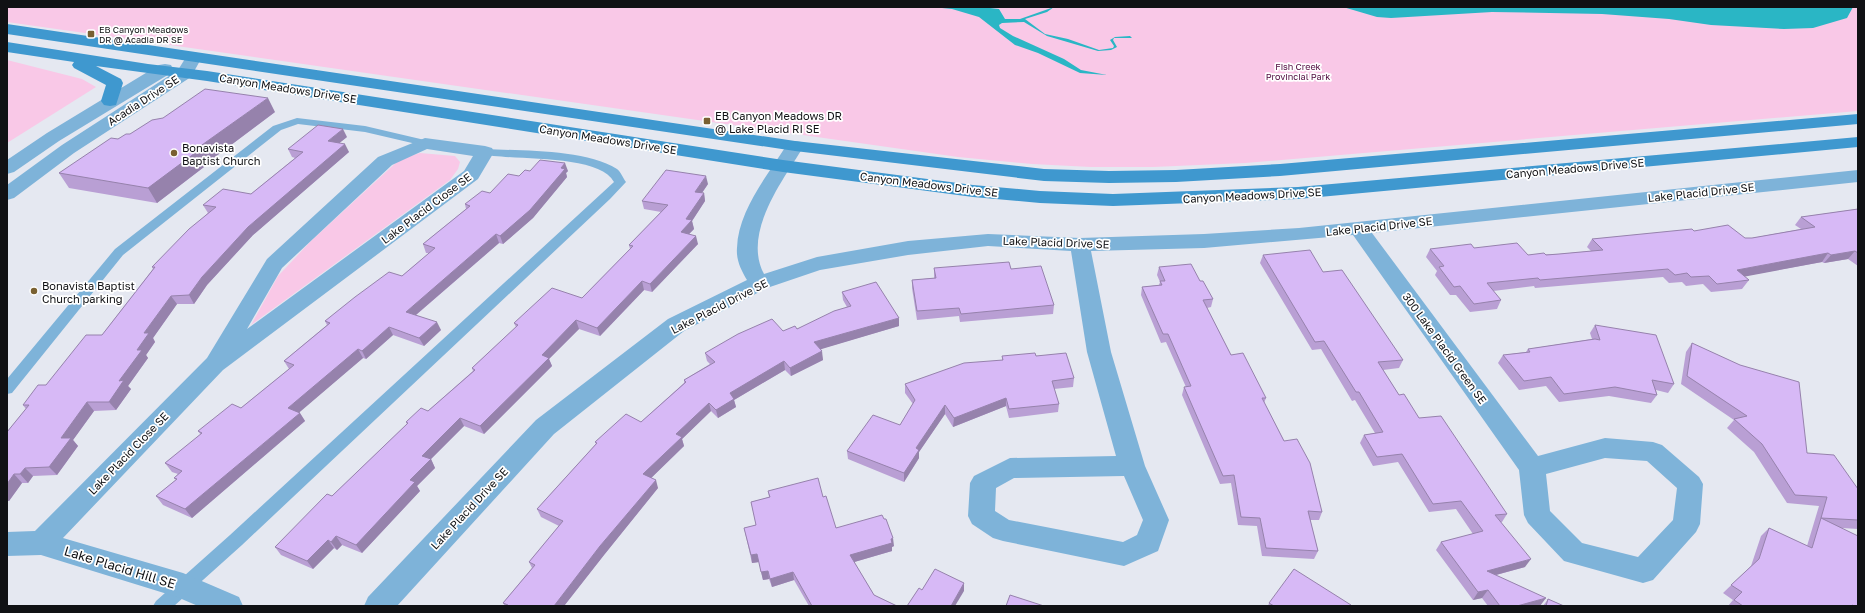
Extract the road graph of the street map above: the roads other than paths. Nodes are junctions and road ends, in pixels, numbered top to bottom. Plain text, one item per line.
1 (7, 29) edge
2 (7, 47) edge
3 (47, 53) junction
4 (194, 57) junction
5 (161, 70) junction
6 (185, 73) junction
7 (110, 101) junction
8 (1858, 119) edge
9 (1858, 142) edge
10 (425, 143) junction
11 (795, 146) junction
12 (485, 152) junction
13 (783, 166) junction
14 (7, 168) edge
15 (1858, 176) edge
16 (7, 194) edge
17 (1358, 228) junction
18 (1080, 245) junction
19 (759, 283) junction
20 (215, 364) junction
21 (7, 389) edge
22 (1132, 466) junction
23 (1532, 468) junction
24 (41, 543) junction
25 (7, 544) edge
26 (183, 586) junction
27 (162, 606) edge
28 (229, 606) edge
29 (378, 606) edge

1 - 4 main road, Canyon Meadows Drive SE
2 - 3 main road, Canyon Meadows Drive SE
3 - 5 main road, Canyon Meadows Drive SE
3 - 7 main road
4 - 5 street, Acadia Drive SE
4 - 6 street, Acadia Drive SE
4 - 11 main road, Canyon Meadows Drive SE
5 - 6 main road, Canyon Meadows Drive SE
5 - 7 street, Acadia Drive SE
6 - 13 main road, Canyon Meadows Drive SE
6 - 16 street, Acadia Drive SE
7 - 14 street, Acadia Drive SE
8 - 11 main road, Canyon Meadows Drive SE
9 - 13 main road, Canyon Meadows Drive SE
10 - 12 street
10 - 20 street, Lake Placid Close SE
10 - 21 lane
11 - 13 street
12 - 20 street, Lake Placid Close SE
12 - 26 lane
13 - 19 street
15 - 17 street, Lake Placid Drive SE
17 - 18 street, Lake Placid Drive SE
17 - 23 street, 300 Lake Placid Green SE
18 - 19 street, Lake Placid Drive SE
18 - 22 street
19 - 29 street, Lake Placid Drive SE
20 - 24 street, Lake Placid Close SE
22 - 22 street
23 - 23 street, 300 Lake Placid Green SE
24 - 25 street, Lake Placid Hill SE
24 - 26 street, Lake Placid Hill SE
26 - 27 lane
26 - 28 street, Lake Placid Hill SE

